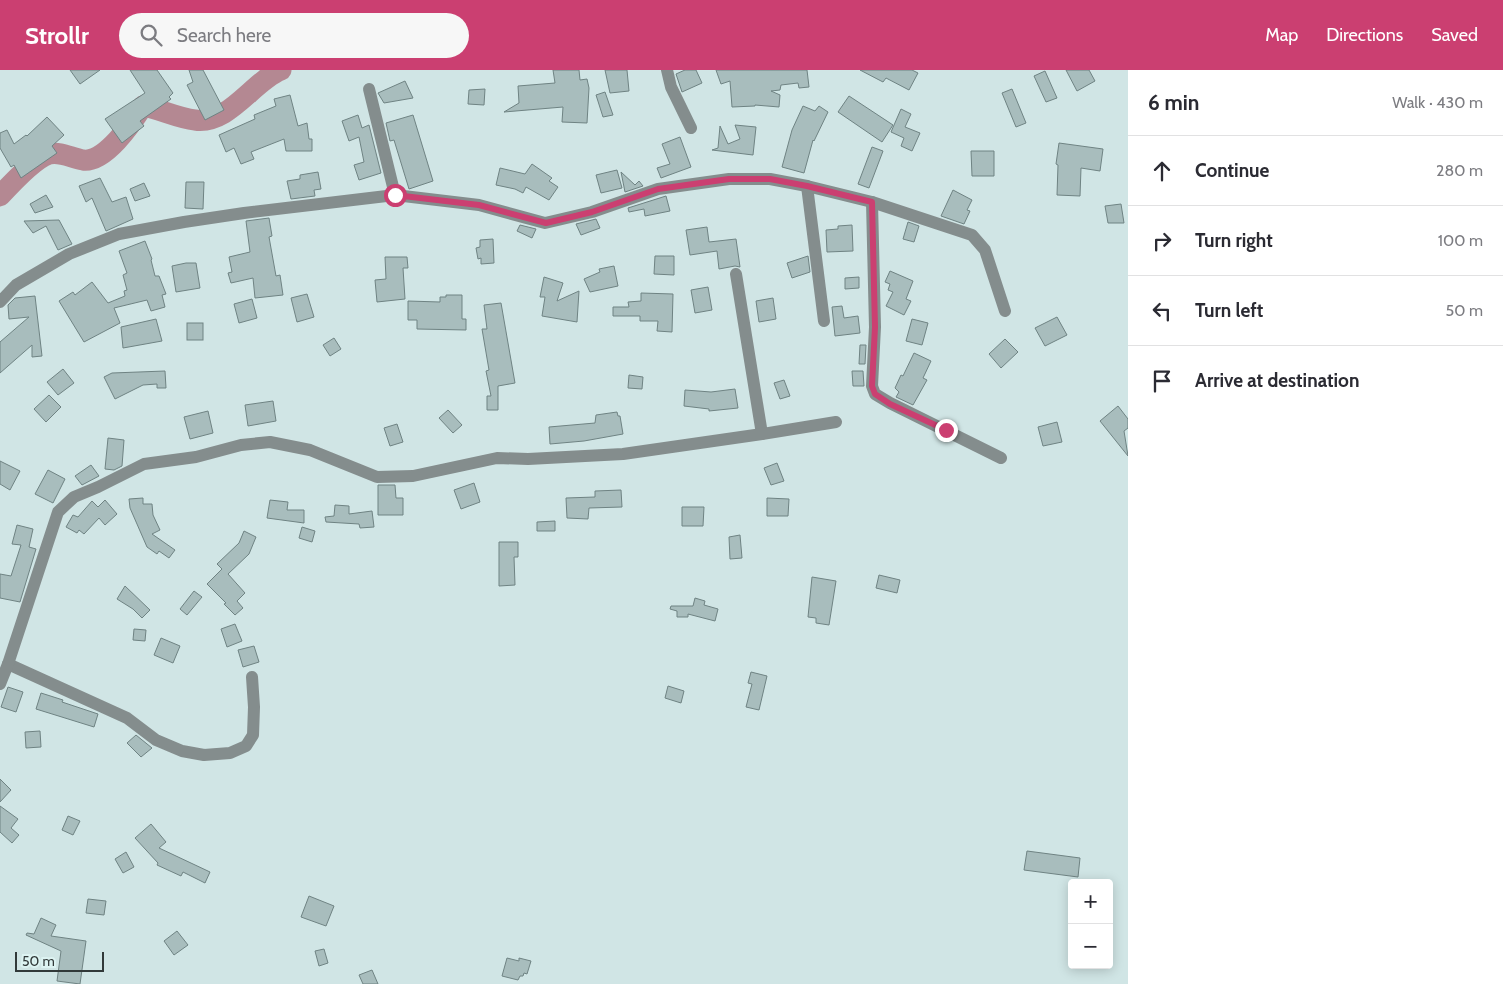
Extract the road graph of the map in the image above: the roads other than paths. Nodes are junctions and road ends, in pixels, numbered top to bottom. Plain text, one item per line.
1 (667, 70) edge
2 (369, 89) dead end
3 (691, 128) dead end
4 (807, 186) junction
5 (395, 195) junction
6 (872, 202) junction
7 (736, 274) dead end
8 (0, 302) edge
9 (1005, 311) dead end
10 (824, 321) dead end
11 (836, 422) dead end
12 (762, 434) junction
13 (1001, 458) dead end
14 (8, 664) junction
15 (252, 677) dead end
16 (0, 684) edge

1 - 3 street
2 - 5 street
4 - 5 street
4 - 6 street
4 - 10 street
5 - 8 street
6 - 9 street
6 - 13 street
7 - 12 street
11 - 12 street
12 - 14 street
14 - 15 street
14 - 16 street

